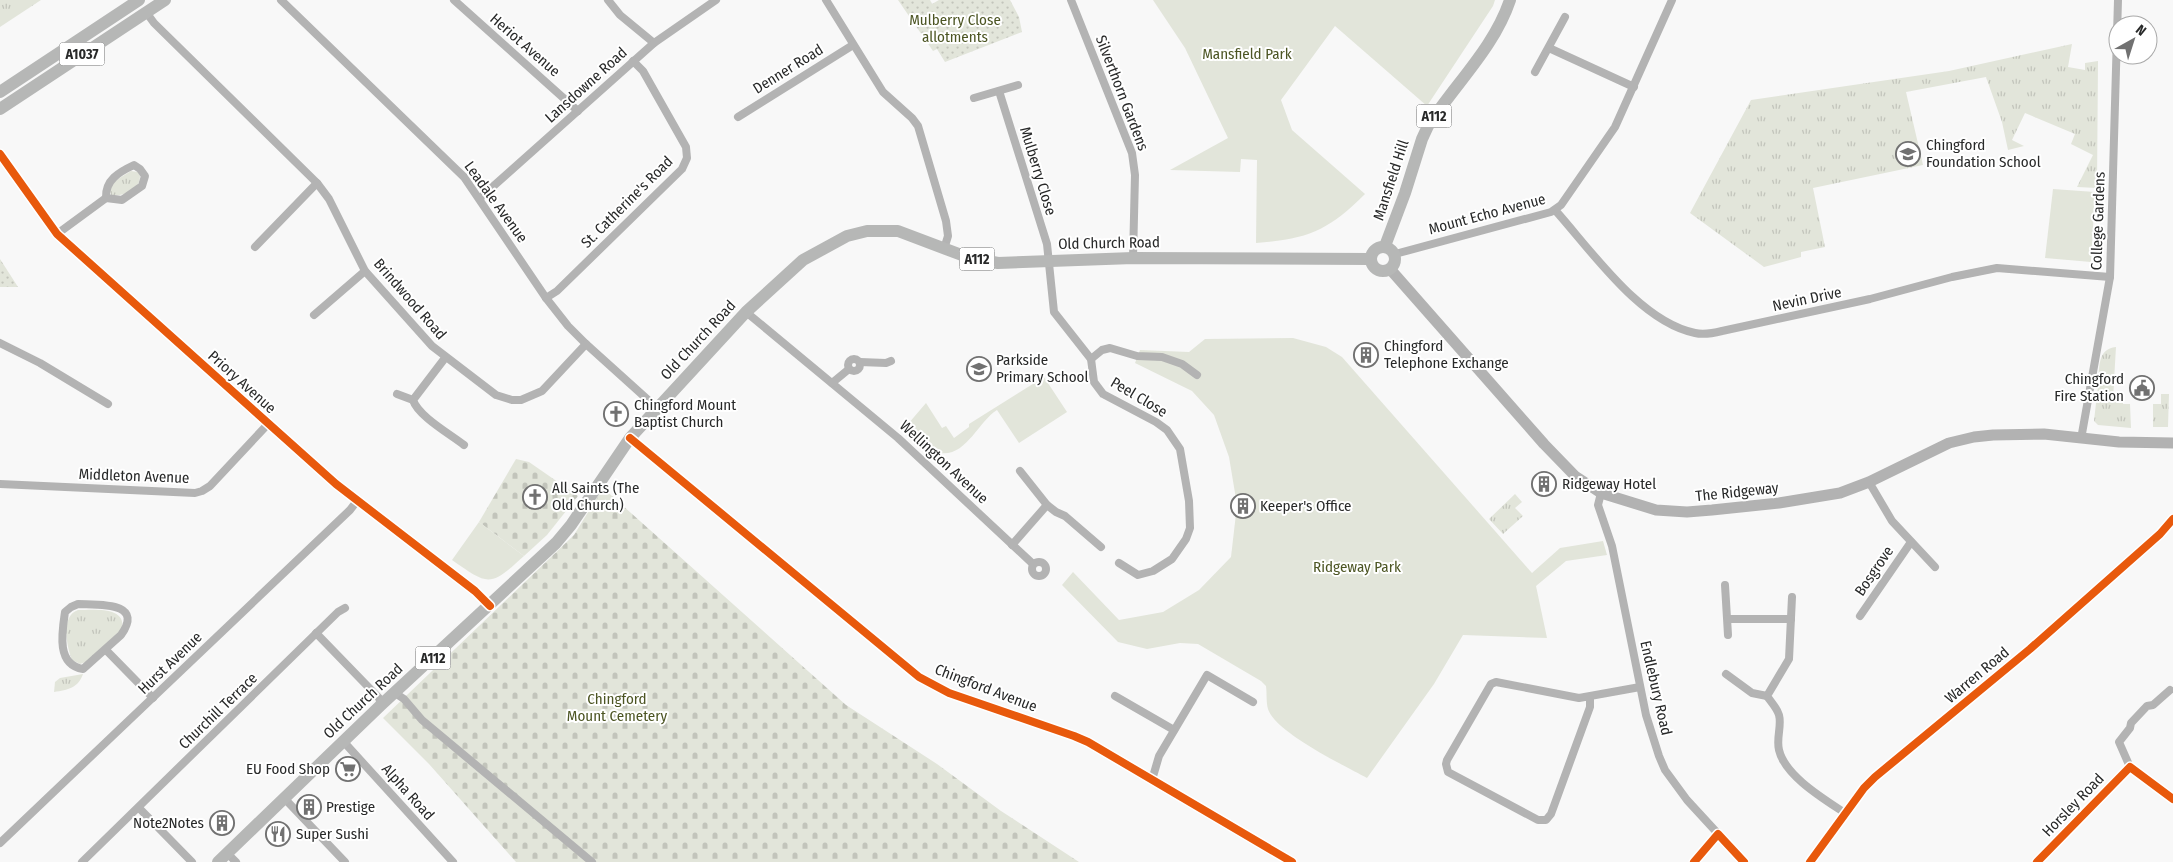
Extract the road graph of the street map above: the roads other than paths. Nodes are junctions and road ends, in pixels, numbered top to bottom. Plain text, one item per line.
1 (139, 0) edge
2 (165, 0) edge
3 (281, 0) edge
4 (454, 0) edge
5 (608, 0) edge
6 (716, 0) edge
7 (826, 0) edge
8 (1071, 0) edge
9 (1510, 0) edge
10 (1672, 0) edge
11 (2118, 0) edge
12 (146, 12) junction
13 (1565, 17) dead end
14 (77, 39) junction
15 (654, 43) junction
16 (854, 45) junction
17 (1549, 48) junction
18 (87, 51) junction
19 (633, 62) junction
20 (1535, 72) dead end
21 (1018, 85) dead end
22 (1634, 87) junction
23 (999, 91) junction
24 (0, 92) edge
25 (974, 98) dead end
26 (1, 105) edge
27 (578, 112) junction
28 (738, 117) dead end
29 (0, 154) edge
30 (318, 183) junction
31 (106, 198) junction
32 (480, 198) junction
33 (1555, 210) junction
34 (57, 234) junction
35 (1385, 246) junction
36 (255, 247) dead end
37 (944, 248) junction
38 (1395, 254) junction
39 (1134, 258) junction
40 (1371, 259) junction
41 (1050, 260) junction
42 (1390, 270) junction
43 (365, 271) junction
44 (2110, 277) junction
45 (546, 298) junction
46 (746, 312) junction
47 (314, 315) dead end
48 (0, 343) edge
49 (586, 344) junction
50 (445, 358) junction
51 (1091, 359) junction
52 (891, 361) dead end
53 (1197, 375) dead end
54 (832, 383) junction
55 (397, 394) dead end
56 (413, 400) junction
57 (108, 404) dead end
58 (657, 408) junction
59 (268, 424) junction
60 (630, 438) junction
61 (2081, 440) junction
62 (2173, 443) edge
63 (464, 445) dead end
64 (1020, 471) dead end
65 (1869, 482) junction
66 (0, 484) edge
67 (1601, 492) junction
68 (357, 501) junction
69 (1047, 505) junction
70 (2173, 519) edge
71 (1911, 542) junction
72 (1012, 545) junction
73 (1101, 547) dead end
74 (1033, 564) dead end
75 (1119, 564) dead end
76 (1935, 567) dead end
77 (1725, 585) dead end
78 (1792, 597) dead end
79 (490, 606) junction
80 (345, 608) dead end
81 (1860, 616) dead end
82 (1728, 619) junction
83 (1791, 619) junction
84 (316, 634) junction
85 (1728, 635) dead end
86 (106, 650) junction
87 (1726, 674) dead end
88 (1640, 687) junction
89 (2170, 690) dead end
90 (395, 693) junction
91 (1115, 696) dead end
92 (1767, 696) junction
93 (1590, 697) junction
94 (153, 698) junction
95 (1253, 702) dead end
96 (381, 705) junction
97 (1174, 730) junction
98 (343, 741) junction
99 (2130, 767) junction
100 (1152, 780) junction
101 (284, 798) junction
102 (2173, 799) edge
103 (139, 808) junction
104 (1844, 814) junction
105 (1718, 834) junction
106 (0, 843) edge
107 (227, 859) edge
108 (82, 862) edge
109 (192, 862) edge
110 (345, 862) edge
111 (453, 862) edge
112 (592, 862) edge
113 (1292, 862) edge
114 (1694, 862) edge
115 (1744, 862) edge
116 (1810, 862) edge
117 (2037, 862) edge

1 - 14 main road, A1037
2 - 12 main road, A1037
3 - 32 street, Leadale Avenue
4 - 27 street, Heriot Avenue
5 - 15 street
6 - 15 street, Lansdowne Road
7 - 16 street
8 - 39 street, Silverthorn Gardens
9 - 35 main road, Mansfield Hill / A112
10 - 22 street, Mount Echo Avenue
11 - 44 street, College Gardens
12 - 18 main road, A1037
12 - 30 street, Brindwood Road
13 - 17 street
14 - 18 main road, A1037
14 - 24 main road, A1037
15 - 19 street, Lansdowne Road
16 - 28 street, Denner Road
16 - 37 street
17 - 20 street
17 - 22 street
18 - 26 main road, A1037
19 - 27 street, Lansdowne Road
19 - 45 street, St. Catherine's Road
21 - 23 street
22 - 33 street, Mount Echo Avenue
23 - 25 street
23 - 41 street, Mulberry Close
27 - 32 street, Lansdowne Road
29 - 34 street, Priory Avenue
30 - 36 street
30 - 43 street, Brindwood Road
31 - 31 street
31 - 34 street
32 - 45 street, Leadale Avenue
33 - 38 street, Mount Echo Avenue
33 - 44 street, Nevin Drive
34 - 59 street, Priory Avenue
35 - 38 main road
35 - 40 main road, A112
37 - 41 main road, Old Church Road / A112
37 - 46 main road, Old Church Road / A112
38 - 42 main road
39 - 40 main road, Old Church Road / A112
39 - 41 main road, Old Church Road / A112
40 - 42 main road
41 - 51 street, Peel Close
42 - 67 main road, The Ridgeway
43 - 47 street
43 - 50 street, Brindwood Road
44 - 61 street, College Gardens
45 - 49 street, Leadale Avenue
46 - 54 street, Wellington Avenue
46 - 58 main road, Old Church Road / A112
48 - 57 street
49 - 50 street, Brindwood Road
49 - 58 street, Leadale Avenue
50 - 56 street
51 - 53 street
51 - 75 street, Peel Close
52 - 54 street
54 - 72 street, Wellington Avenue
55 - 56 street
56 - 63 street
58 - 60 main road, Old Church Road / A112
59 - 66 street, Middleton Avenue
59 - 68 street, Priory Avenue
60 - 79 main road, Old Church Road / A112
60 - 100 street, Chingford Avenue
61 - 62 main road, The Ridgeway
61 - 65 main road, The Ridgeway
64 - 69 street
65 - 67 main road, The Ridgeway
65 - 71 street, Bosgrove
67 - 88 street, Endlebury Road
68 - 79 street, Priory Avenue
68 - 94 street, Hurst Avenue
69 - 72 street
69 - 73 street
70 - 104 street, Warren Road
71 - 76 street, Bosgrove
71 - 81 street, Bosgrove
72 - 74 street, Wellington Avenue
77 - 82 street
78 - 83 street
79 - 90 main road, Old Church Road / A112
80 - 84 street, Churchill Terrace
82 - 83 street
82 - 85 street
83 - 92 street
84 - 96 street
84 - 103 street, Churchill Terrace
86 - 86 street
86 - 94 street
87 - 92 street
88 - 93 street
88 - 105 street, Endlebury Road
89 - 99 street
90 - 96 main road, Old Church Road / A112
90 - 112 street
91 - 97 street
92 - 104 street
93 - 93 street
94 - 106 street, Hurst Avenue
95 - 97 street
96 - 98 main road, Old Church Road / A112
97 - 100 street
98 - 101 main road, Old Church Road / A112
98 - 111 street, Alpha Road
99 - 102 street
99 - 117 street, Horsley Road
100 - 113 street, Chingford Avenue
101 - 107 main road, Old Church Road / A112
101 - 110 street
103 - 108 street, Churchill Terrace
103 - 109 street
104 - 116 street, Warren Road
105 - 114 street
105 - 115 street, Endlebury Road

